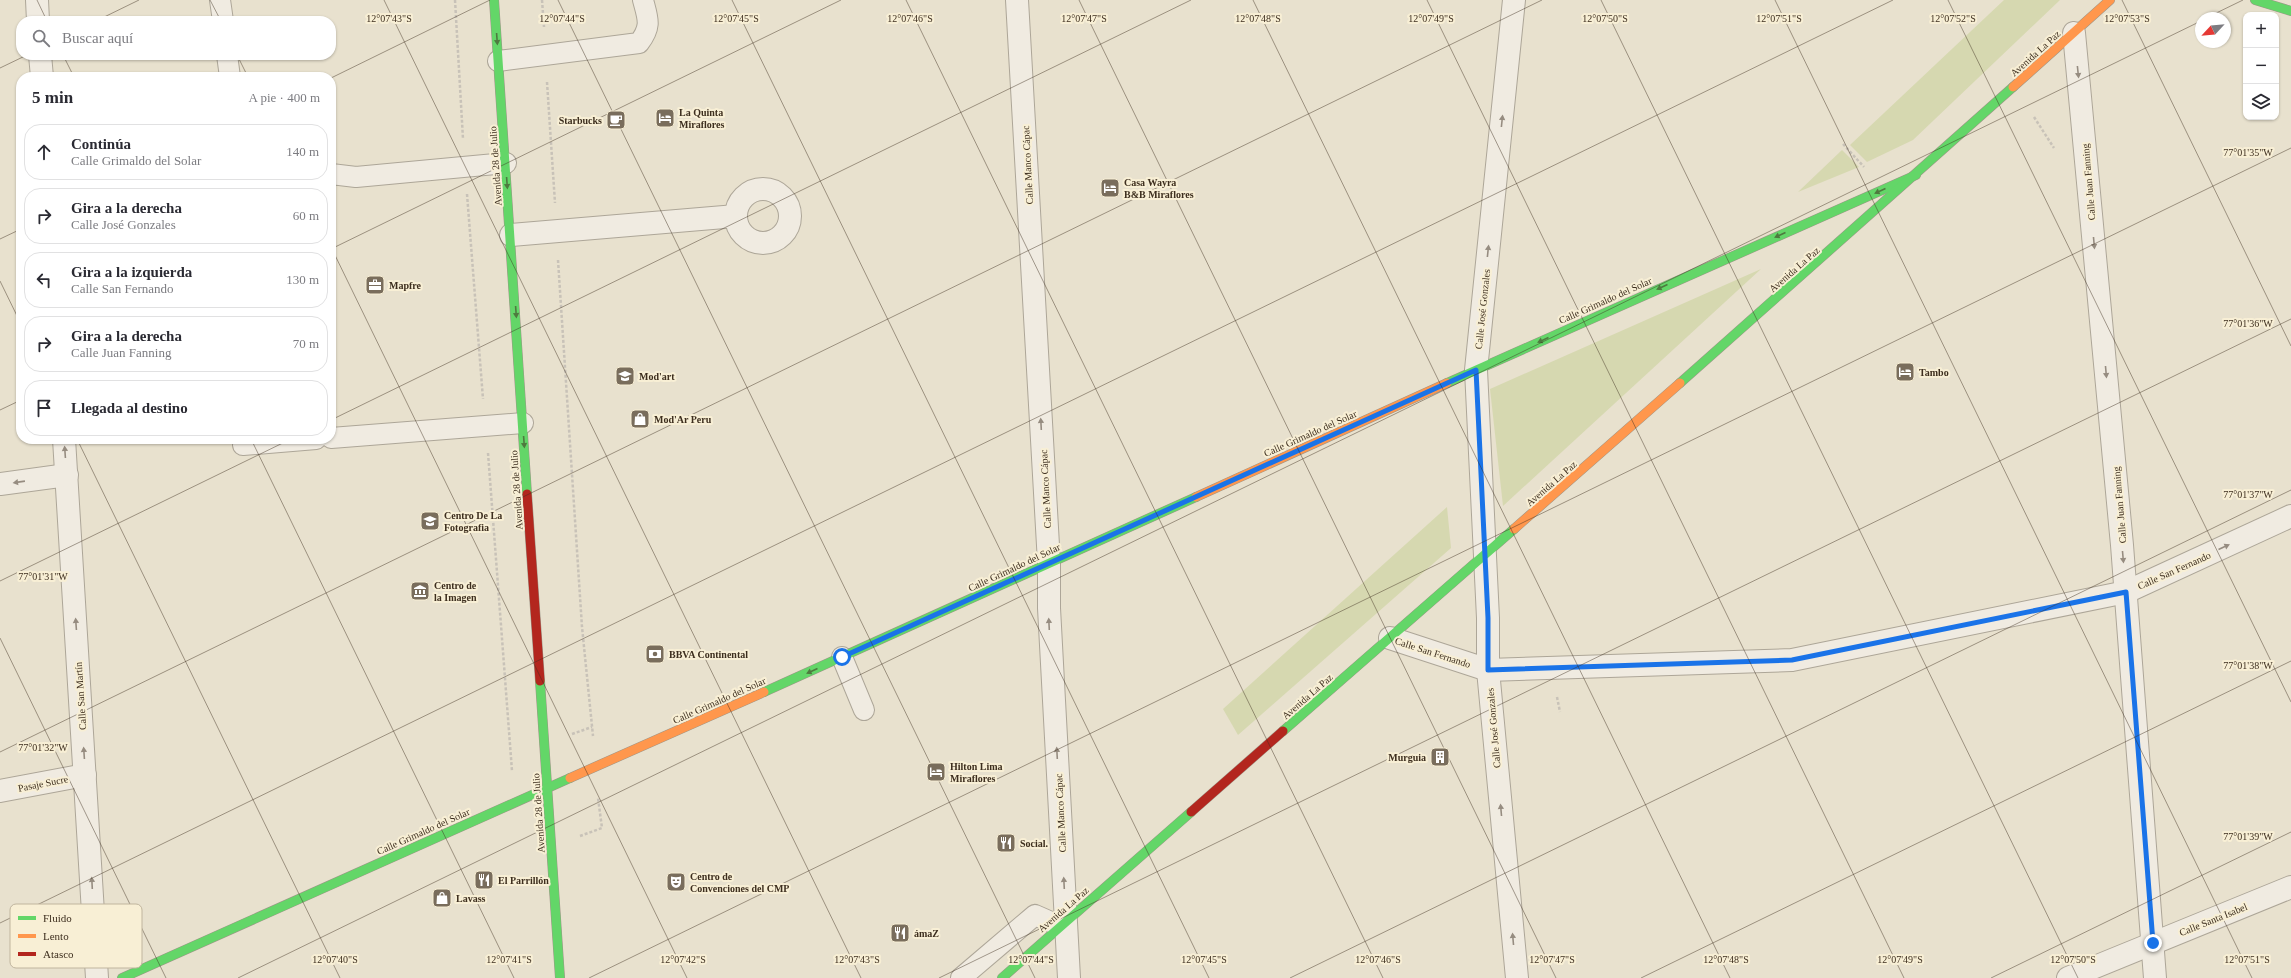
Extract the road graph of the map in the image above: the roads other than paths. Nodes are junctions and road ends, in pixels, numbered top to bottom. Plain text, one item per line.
1 (37, 0) edge
2 (220, 0) edge
3 (494, 0) edge
4 (643, 0) edge
5 (1017, 0) edge
6 (1514, 0) edge
7 (2110, 0) edge
8 (2255, 0) edge
9 (2291, 11) edge
10 (38, 16) edge
11 (222, 16) edge
12 (2074, 33) junction
13 (40, 60) edge
14 (228, 60) edge
15 (498, 61) junction
16 (42, 72) edge
17 (229, 72) edge
18 (506, 163) junction
19 (336, 175) edge
20 (1916, 175) junction
21 (736, 216) dead end
22 (511, 235) junction
23 (1476, 370) junction
24 (523, 423) junction
25 (336, 438) edge
26 (64, 444) edge
27 (255, 444) edge
28 (243, 445) dead end
29 (67, 476) junction
30 (0, 484) edge
31 (2291, 516) edge
32 (1486, 555) junction
33 (1049, 563) junction
34 (2126, 592) junction
35 (1390, 638) junction
36 (842, 657) junction
37 (1488, 670) junction
38 (864, 710) dead end
39 (85, 775) junction
40 (547, 787) junction
41 (0, 791) edge
42 (2291, 887) edge
43 (93, 904) edge
44 (1063, 924) junction
45 (2153, 943) junction
46 (96, 968) edge
47 (97, 978) edge
48 (122, 978) edge
49 (560, 978) edge
50 (961, 978) edge
51 (1002, 978) edge
52 (1068, 978) edge
53 (1517, 978) edge
54 (2068, 978) edge
55 (2155, 978) edge

1 - 10 street
2 - 11 lane
3 -> 15 street, Avenida 28 de Julio
4 - 15 lane
33 -> 5 street, Calle Manco Cápac
23 -> 6 street, Calle José Gonzales
7 - 12 street, Avenida La Paz
8 - 9 street
12 - 20 street, Avenida La Paz
12 -> 34 street, Calle Juan Fanning
13 - 16 street
14 - 17 lane
15 - 18 street, Avenida 28 de Julio
18 - 19 lane
18 -> 22 street, Avenida 28 de Julio
20 -> 23 street, Calle Grimaldo del Solar
20 - 32 street, Avenida La Paz
21 - 22 street
22 -> 24 street, Avenida 28 de Julio
23 - 32 street, Calle José Gonzales
23 - 33 street, Calle Grimaldo del Solar
24 - 25 lane
24 -> 40 street, Avenida 28 de Julio
29 -> 26 street, Calle San Martín
27 - 28 lane
29 -> 30 street
39 -> 29 street, Calle San Martín
34 -> 31 street, Calle San Fernando
32 - 35 street, Avenida La Paz
32 - 37 street, Calle José Gonzales
33 - 36 street, Calle Grimaldo del Solar
44 -> 33 street, Calle Manco Cápac
34 - 37 street, Calle San Fernando
34 - 45 street, Calle Juan Fanning
35 - 37 street, Calle San Fernando
35 - 44 street, Avenida La Paz
36 - 38 lane
36 -> 40 street, Calle Grimaldo del Solar
53 -> 37 street, Calle José Gonzales
39 - 41 street, Pasaje Sucre
43 -> 39 street, Calle San Martín
40 - 48 street, Calle Grimaldo del Solar
40 - 49 street, Avenida 28 de Julio
42 - 45 street, Calle Santa Isabel
44 - 50 lane
44 - 51 street, Avenida La Paz
44 - 52 street, Calle Manco Cápac
45 - 54 street, Calle Santa Isabel
45 - 55 street, Calle Juan Fanning
47 -> 46 street, Calle San Martín

